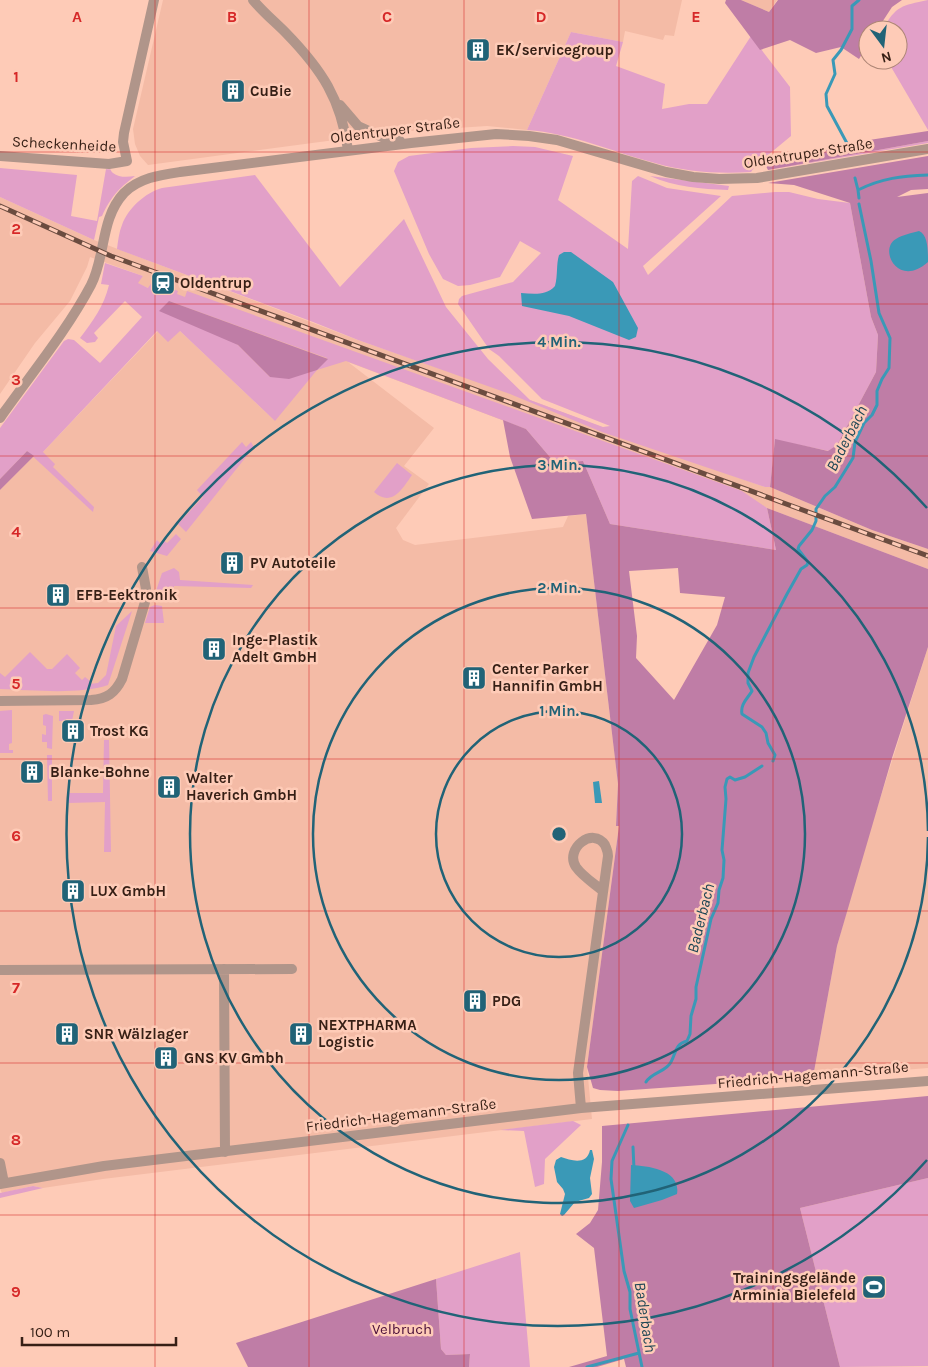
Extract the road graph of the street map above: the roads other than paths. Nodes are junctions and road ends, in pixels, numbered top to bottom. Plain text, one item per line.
1 (154, 0) edge
2 (253, 0) edge
3 (335, 100) junction
4 (411, 143) junction
5 (928, 149) edge
6 (348, 150) junction
7 (0, 156) edge
8 (0, 418) edge
9 (142, 567) dead end
10 (0, 701) edge
11 (603, 891) junction
12 (224, 969) junction
13 (292, 969) dead end
14 (0, 970) edge
15 (928, 1081) edge
16 (580, 1108) junction
17 (225, 1152) junction
18 (0, 1163) edge
19 (2, 1183) edge

1 - 7 street, Scheckenheide
2 - 3 street
3 - 4 street
3 - 6 street
4 - 5 street, Oldentruper Straße
4 - 6 street, Oldentruper Straße
6 - 8 street, Oldentruper Straße
9 - 10 street
11 - 11 street
11 - 16 street
12 - 13 street
12 - 14 street
12 - 17 street
15 - 16 street, Friedrich-Hagemann-Straße
16 - 17 street, Friedrich-Hagemann-Straße
17 - 19 street, Friedrich-Hagemann-Straße
18 - 19 street

